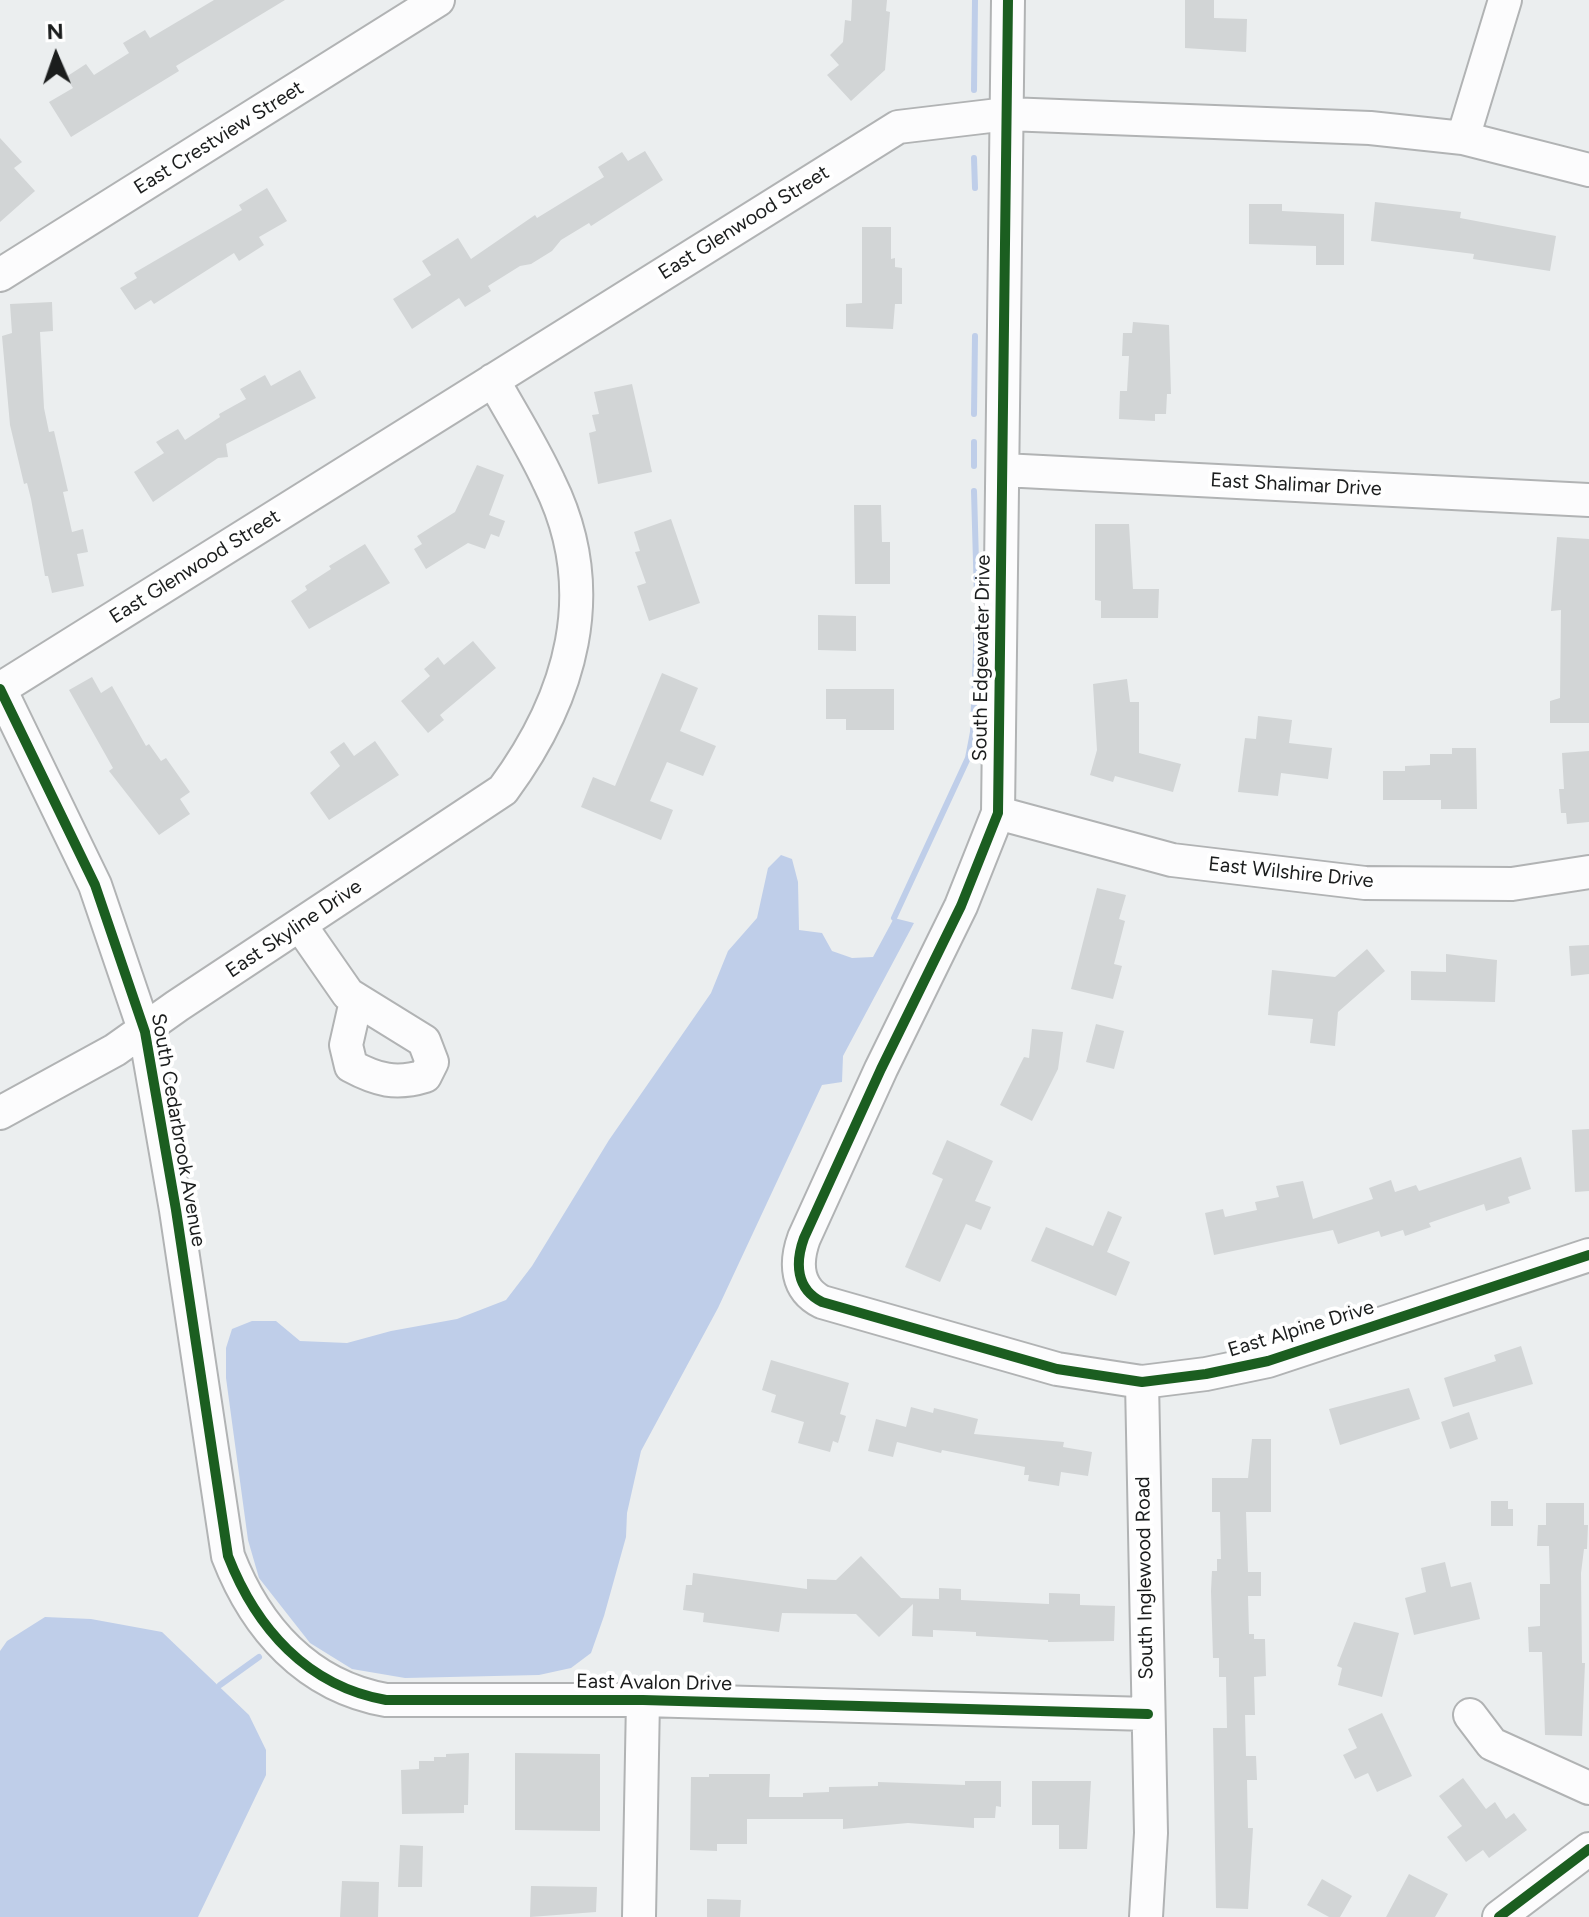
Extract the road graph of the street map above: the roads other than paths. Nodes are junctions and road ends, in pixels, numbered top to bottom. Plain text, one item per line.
1 (438, 0) edge
2 (1008, 0) edge
3 (1505, 0) edge
4 (1007, 114) junction
5 (1463, 138) junction
6 (1589, 170) edge
7 (0, 275) edge
8 (493, 380) junction
9 (1003, 470) junction
10 (1589, 500) edge
11 (0, 689) edge
12 (998, 813) junction
13 (1589, 872) edge
14 (300, 925) junction
15 (356, 1001) dead end
16 (145, 1032) junction
17 (0, 1113) edge
18 (1589, 1255) edge
19 (799, 1274) joint
20 (1142, 1382) junction
21 (228, 1556) joint
22 (643, 1700) junction
23 (1148, 1714) junction
24 (1470, 1715) dead end
25 (1589, 1788) edge
26 (1589, 1849) edge
27 (639, 1917) edge
28 (1146, 1917) edge
29 (1499, 1917) edge

1 - 7 street, East Crestview Street
2 - 4 street, South Edgewater Drive
3 - 5 street
4 - 5 street, East Glenwood Street
4 - 8 street, East Glenwood Street
4 - 9 street, South Edgewater Drive
5 - 6 street, East Glenwood Street
8 - 11 street, East Glenwood Street
8 - 14 street, East Skyline Drive
9 - 10 street, East Shalimar Drive
9 - 12 street, South Edgewater Drive
11 - 16 street, South Cedarbrook Avenue
12 - 13 street, East Wilshire Drive
12 - 19 street, South Edgewater Drive
14 - 15 street
14 - 16 street, East Skyline Drive
16 - 17 street, East Skyline Drive
16 - 21 street, South Cedarbrook Avenue
18 - 20 street, East Alpine Drive
19 - 20 street, East Alpine Drive
20 - 23 street, South Inglewood Road
21 - 22 street, East Avalon Drive
22 - 23 street, East Avalon Drive
22 - 27 street
23 - 28 street, South Inglewood Road
24 - 25 street
26 - 29 street

